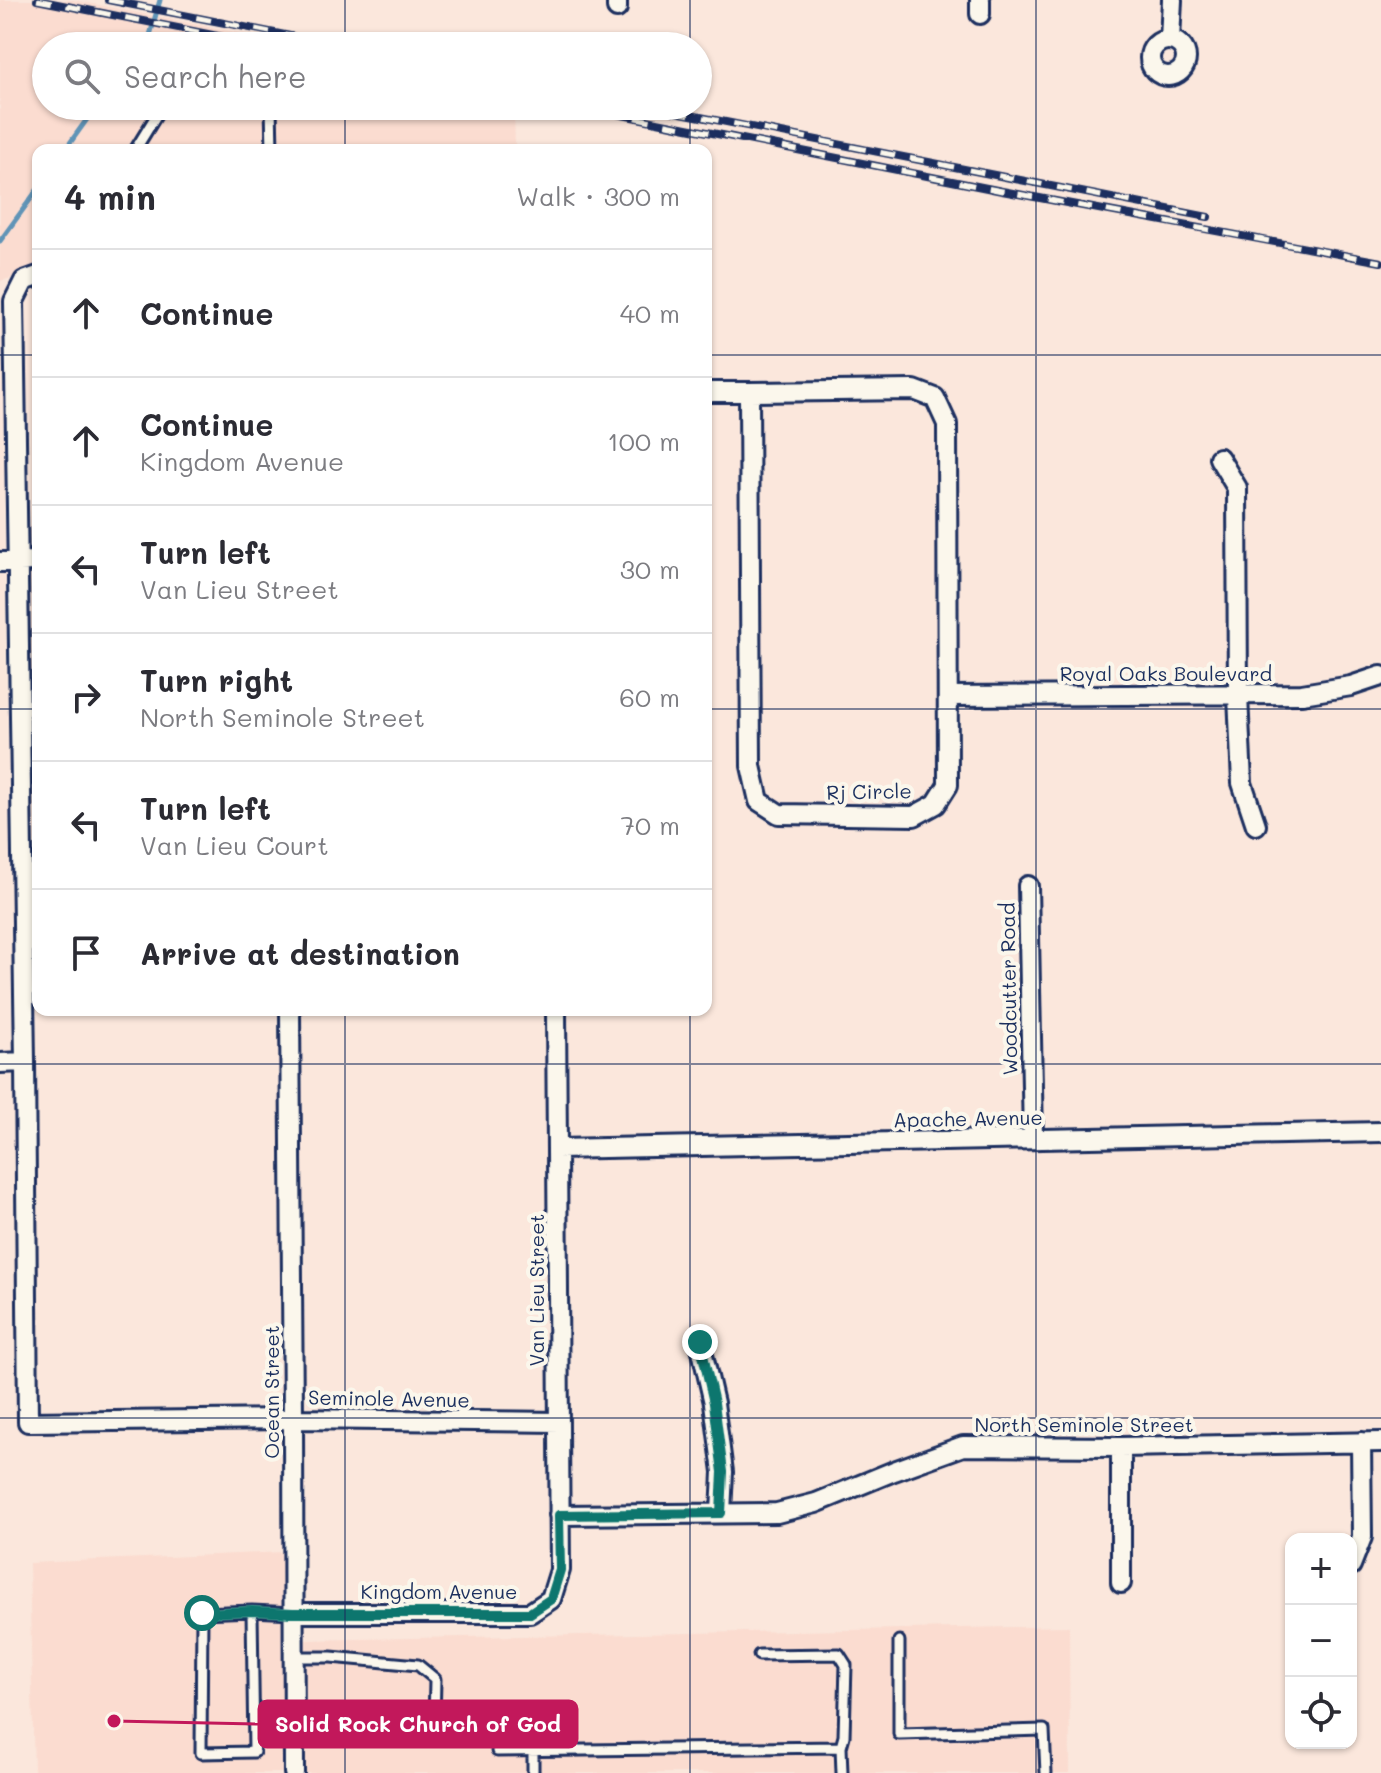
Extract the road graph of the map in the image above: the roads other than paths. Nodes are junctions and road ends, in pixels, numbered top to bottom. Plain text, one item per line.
1 (1172, 0) edge
2 (1170, 40) dead end
3 (153, 120) edge
4 (271, 120) edge
5 (139, 144) edge
6 (272, 144) edge
7 (32, 278) edge
8 (712, 392) edge
9 (749, 392) junction
10 (1219, 458) dead end
11 (9, 561) edge
12 (32, 561) edge
13 (1381, 676) edge
14 (948, 696) junction
15 (1238, 696) junction
16 (1256, 825) dead end
17 (1028, 886) dead end
18 (31, 999) edge
19 (290, 1016) edge
20 (556, 1016) edge
21 (25, 1062) junction
22 (0, 1063) edge
23 (1381, 1132) edge
24 (1033, 1138) junction
25 (557, 1149) junction
26 (700, 1342) dead end
27 (293, 1419) junction
28 (559, 1422) junction
29 (1361, 1442) junction
30 (1381, 1442) edge
31 (1121, 1447) junction
32 (721, 1513) junction
33 (559, 1515) junction
34 (1357, 1550) edge
35 (560, 1570) joint
36 (1121, 1583) dead end
37 (252, 1611) junction
38 (293, 1613) junction
39 (899, 1641) dead end
40 (759, 1655) dead end
41 (293, 1657) junction
42 (294, 1725) junction
43 (841, 1747) junction
44 (497, 1751) dead end
45 (533, 1751) junction
46 (294, 1773) edge
47 (533, 1773) edge
48 (842, 1773) edge
49 (1046, 1773) edge

1 - 2 street
3 - 5 lane
4 - 6 lane
7 - 11 street
8 - 9 street, Rj Circle
9 - 14 street, Rj Circle
9 - 14 street, Rj Circle
10 - 15 street
11 - 12 street
11 - 18 street
13 - 15 street, Royal Oaks Boulevard
14 - 15 street, Royal Oaks Boulevard
15 - 16 street
17 - 24 street, Woodcutter Road
18 - 21 street
19 - 27 street, Ocean Street
20 - 25 street, Van Lieu Street
21 - 22 street
21 - 27 street, Seminole Avenue
23 - 24 street, Apache Avenue
24 - 25 street, Apache Avenue
25 - 28 street, Van Lieu Street
26 - 32 street
27 - 28 street, Seminole Avenue
27 - 38 street, Ocean Street
28 - 33 street, Van Lieu Street
29 - 30 street, North Seminole Street
29 - 31 street, North Seminole Street
29 - 34 street
31 - 32 street, North Seminole Street
31 - 36 street
32 - 33 street, North Seminole Street
33 - 35 street, Van Lieu Street
35 - 38 street, Kingdom Avenue
37 - 37 lane
37 - 38 lane
38 - 41 street, Ocean Street
39 - 49 lane
40 - 43 lane
41 - 42 street, Ocean Street
41 - 42 lane
42 - 46 street, Ocean Street
43 - 45 lane
43 - 48 lane
44 - 45 lane
45 - 47 lane

